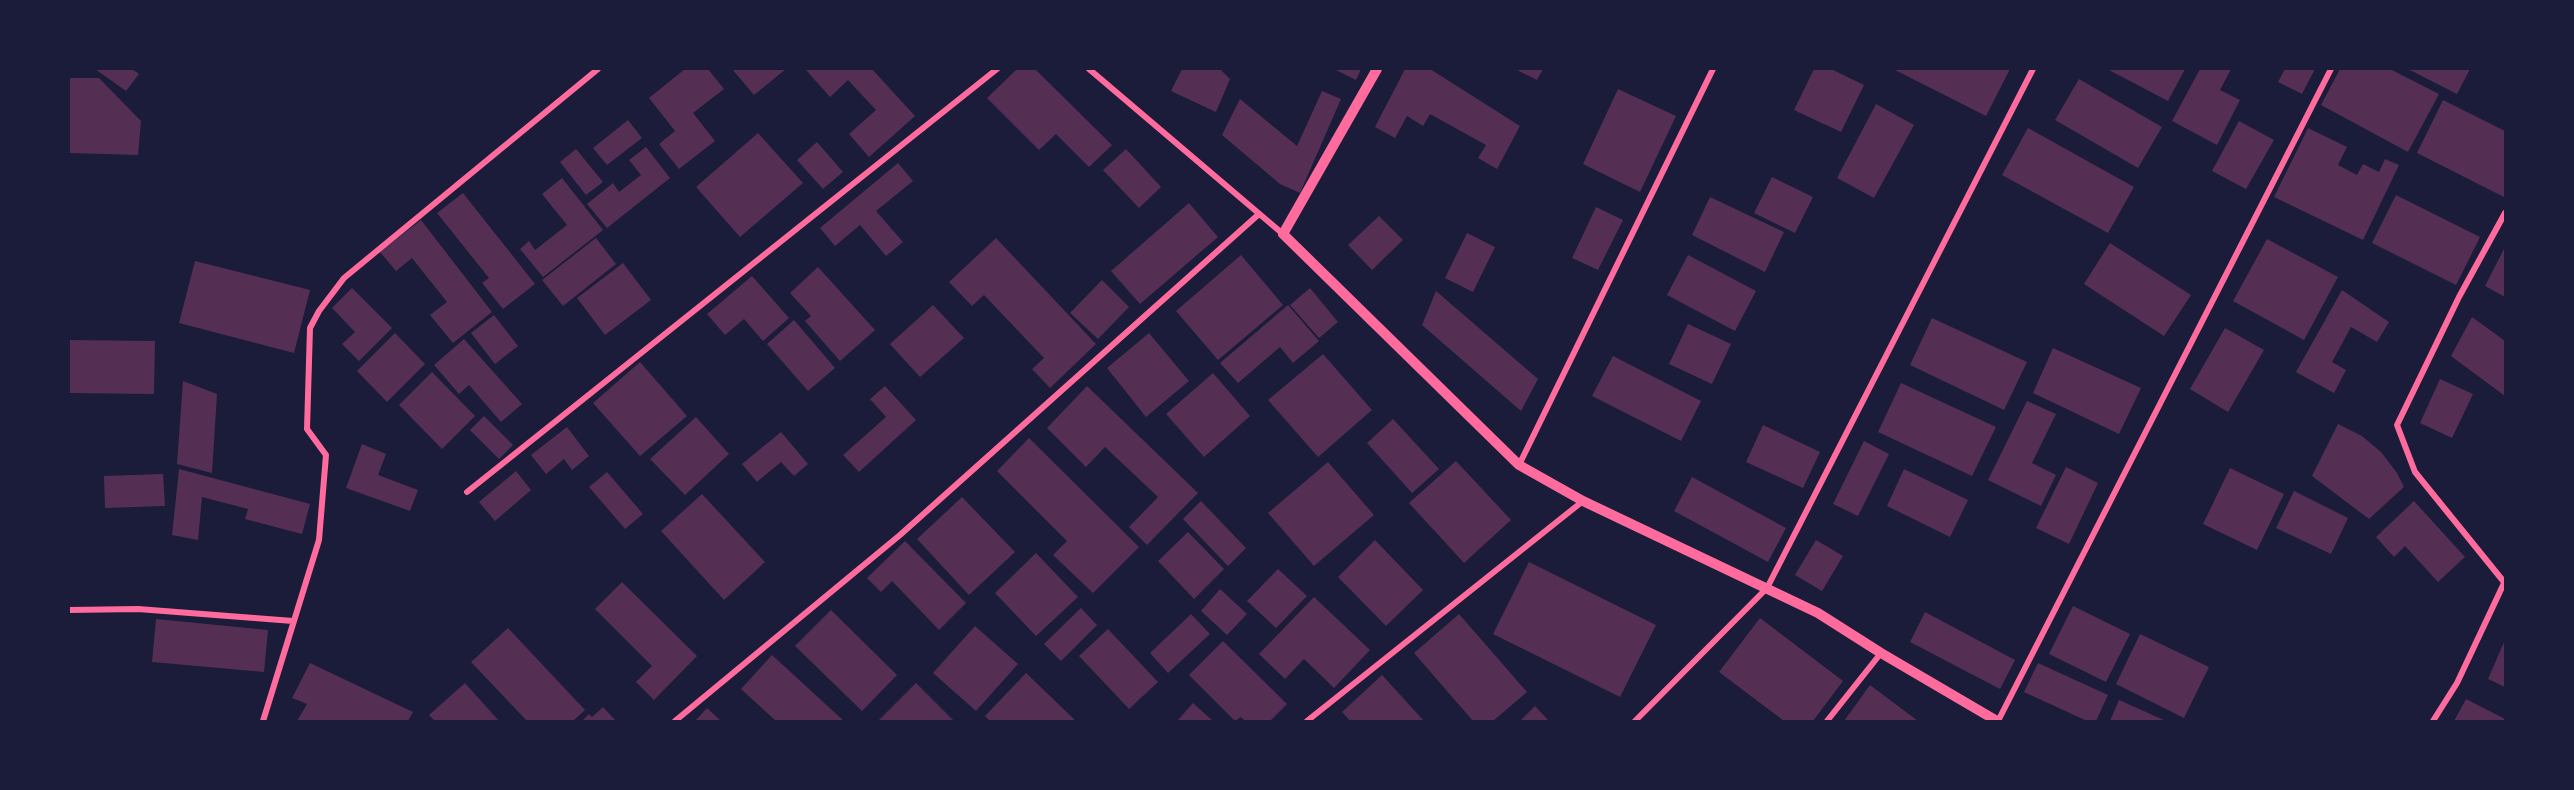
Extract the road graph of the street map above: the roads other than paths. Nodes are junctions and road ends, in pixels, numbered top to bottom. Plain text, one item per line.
1 (598, 69) edge
2 (997, 69) edge
3 (1089, 69) edge
4 (1377, 69) edge
5 (1713, 69) edge
6 (2033, 69) edge
7 (2331, 69) edge
8 (2505, 213) edge
9 (1259, 214) junction
10 (1283, 234) junction
11 (1519, 465) junction
12 (467, 492) dead end
13 (1583, 501) junction
14 (2505, 581) edge
15 (1767, 588) junction
16 (69, 610) edge
17 (293, 621) junction
18 (1881, 653) junction
19 (263, 721) edge
20 (675, 721) edge
21 (1307, 721) edge
22 (1635, 721) edge
23 (1827, 721) edge
24 (1998, 721) edge
25 (2433, 721) edge

1 - 17 street
2 - 12 street
3 - 9 street
4 - 10 street
5 - 11 street
6 - 15 street
7 - 24 street
8 - 14 street
9 - 10 street
9 - 20 street
10 - 11 street
11 - 13 street
13 - 15 street
13 - 21 street
14 - 25 street
15 - 18 street
15 - 22 street
16 - 17 street
17 - 19 street
18 - 23 street
18 - 24 street

